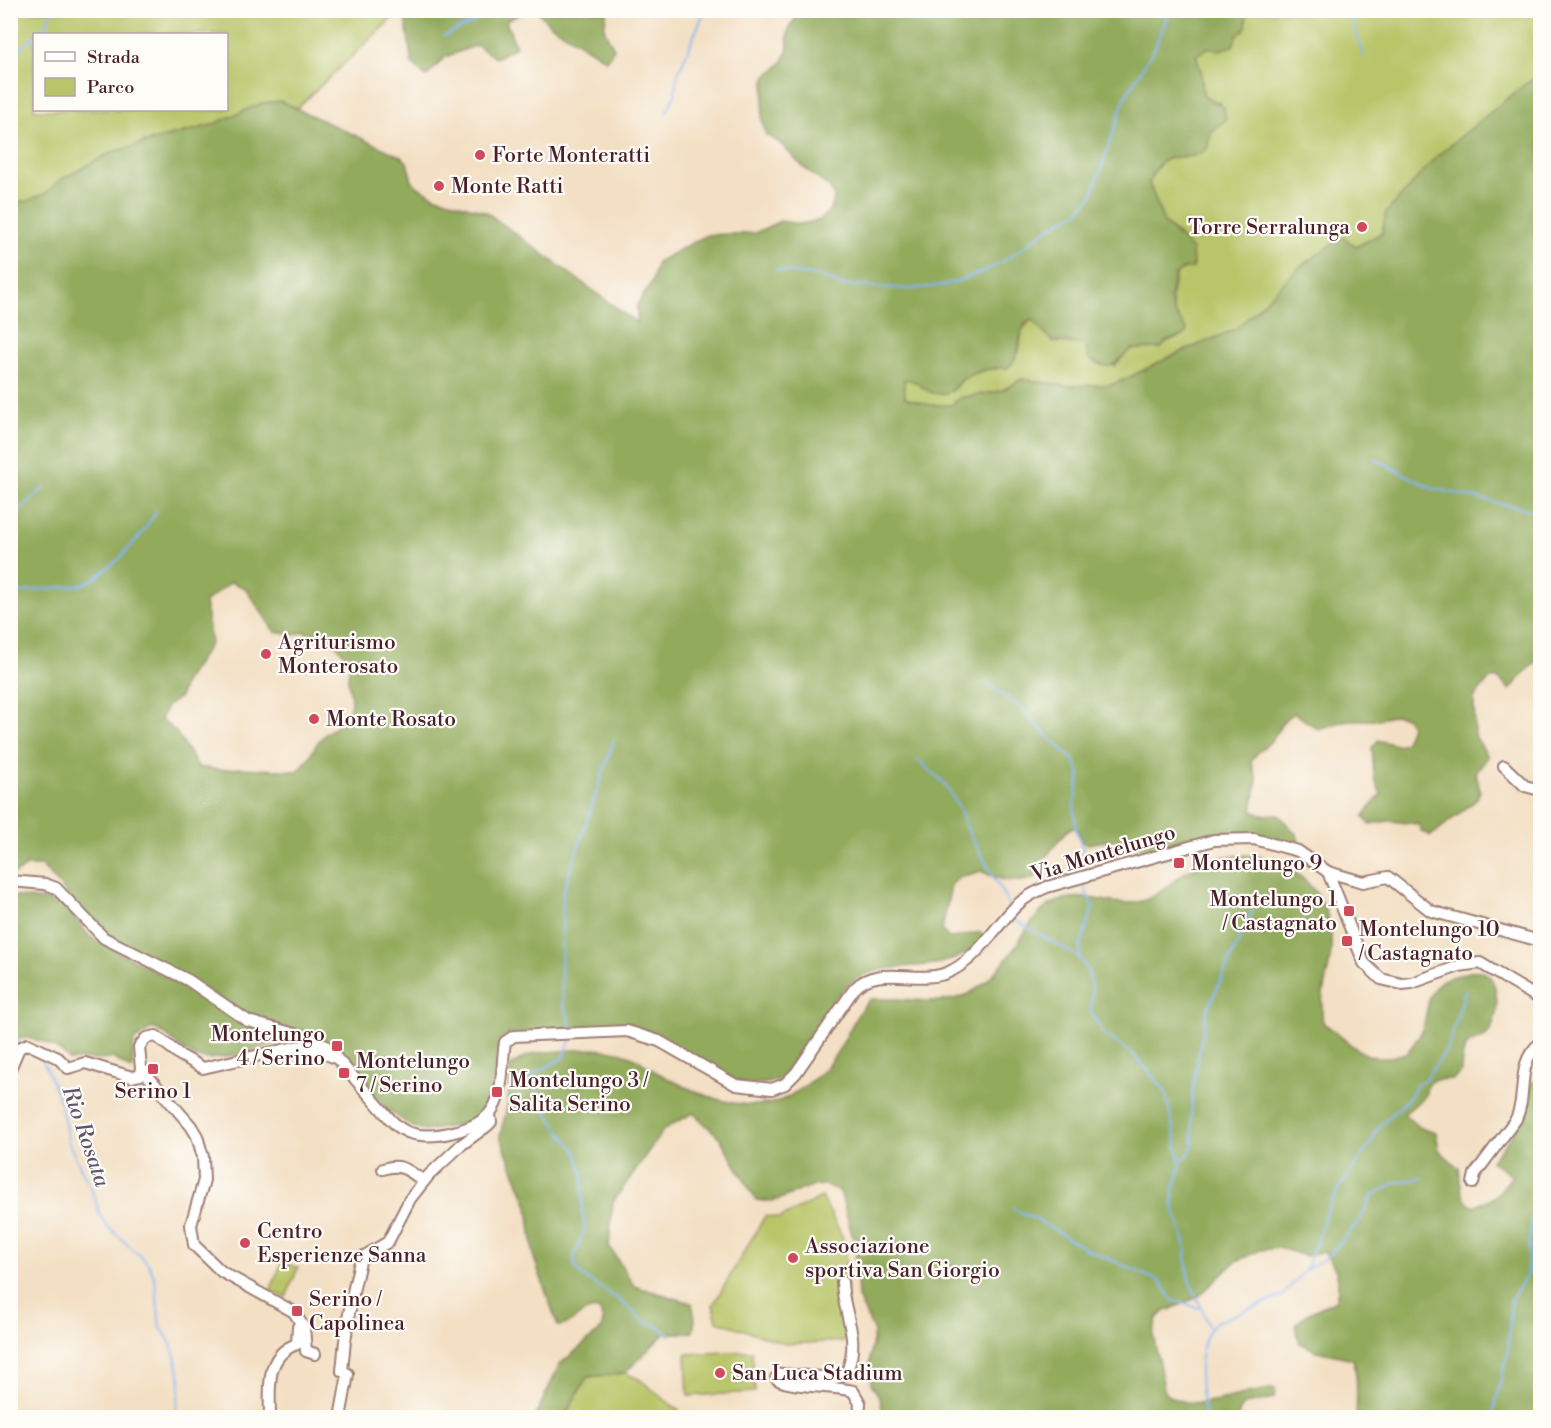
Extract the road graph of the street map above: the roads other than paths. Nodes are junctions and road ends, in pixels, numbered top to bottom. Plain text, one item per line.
1 (1504, 766) dead end
2 (1540, 790) edge
3 (1328, 872) junction
4 (10, 881) edge
5 (1540, 941) edge
6 (1540, 999) edge
7 (1540, 1043) edge
8 (337, 1059) junction
9 (10, 1069) edge
10 (145, 1074) junction
11 (490, 1114) junction
12 (383, 1169) dead end
13 (424, 1181) junction
14 (1473, 1183) dead end
15 (842, 1282) dead end
16 (298, 1318) junction
17 (315, 1354) dead end
18 (270, 1418) edge
19 (340, 1418) edge
20 (859, 1418) edge

1 - 2 street
3 - 5 street
3 - 6 street
3 - 11 street, Via Montelungo
4 - 8 street
7 - 14 street
8 - 10 street
8 - 11 street
9 - 10 street
10 - 16 street
11 - 13 street
12 - 13 street
13 - 19 street
15 - 20 street
16 - 17 street
16 - 18 street

